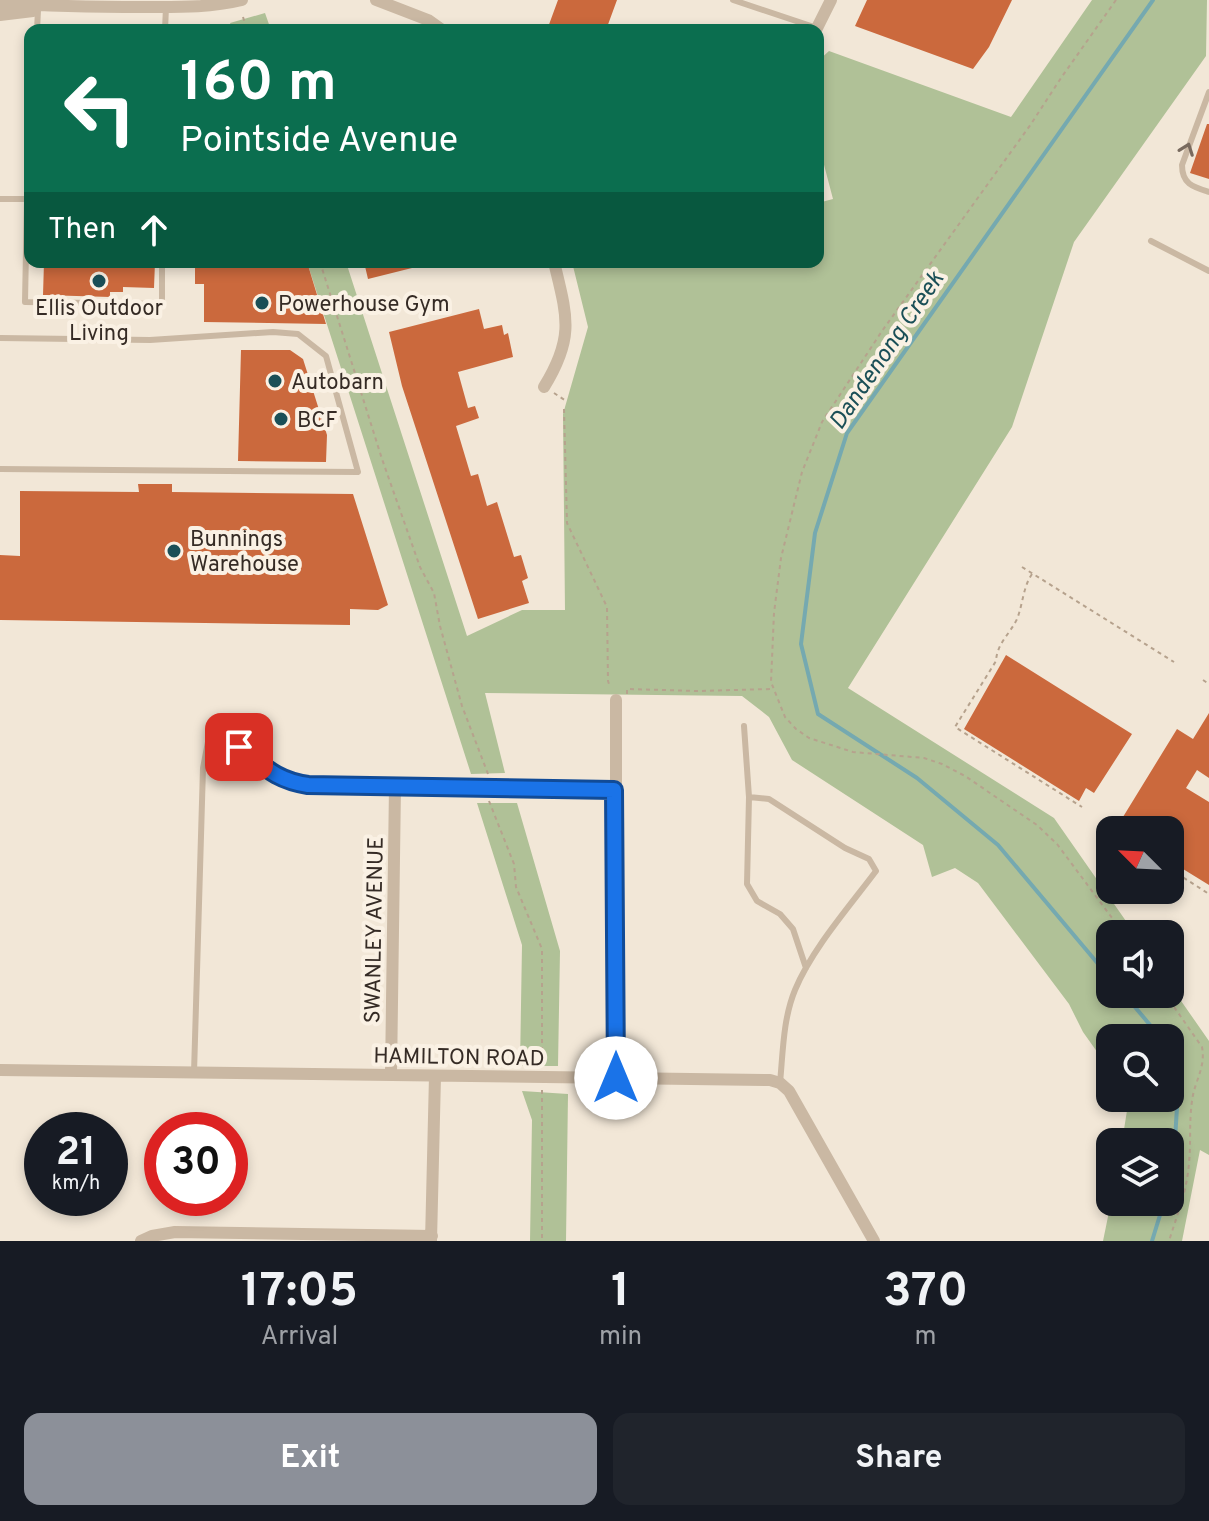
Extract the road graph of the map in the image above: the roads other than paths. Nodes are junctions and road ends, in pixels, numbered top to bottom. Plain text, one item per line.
1 (242, 0) edge
2 (376, 0) edge
3 (733, 0) edge
4 (831, 0) edge
5 (0, 3) edge
6 (166, 7) junction
7 (38, 8) junction
8 (0, 15) edge
9 (37, 24) edge
10 (165, 24) edge
11 (434, 24) edge
12 (803, 24) edge
13 (819, 24) edge
14 (1209, 92) edge
15 (1209, 192) edge
16 (0, 199) edge
17 (24, 199) edge
18 (1151, 241) dead end
19 (26, 268) edge
20 (162, 268) edge
21 (555, 268) edge
22 (1209, 271) edge
23 (0, 338) edge
24 (544, 387) dead end
25 (0, 470) edge
26 (616, 693) road end
27 (744, 726) dead end
28 (308, 785) joint
29 (395, 786) junction
30 (614, 790) junction
31 (749, 797) junction
32 (806, 968) junction
33 (0, 1070) edge
34 (194, 1073) junction
35 (391, 1074) junction
36 (435, 1076) junction
37 (616, 1078) junction
38 (780, 1083) junction
39 (432, 1239) edge
40 (141, 1241) edge
41 (874, 1241) edge

1 - 6 street
2 - 11 street
3 - 12 lane
4 - 13 street
5 - 7 street
6 - 7 street
6 - 10 lane
7 - 8 street
7 - 9 lane
15 -> 14 lane
16 - 17 lane
18 - 22 lane
19 - 20 lane
21 - 24 street
23 - 25 lane
26 - 30 street
27 - 31 lane
28 - 29 street
28 - 34 lane
29 - 30 street
29 - 35 street, SWANLEY AVENUE
30 - 37 street
31 - 32 lane
31 - 32 lane
32 - 38 lane
33 - 34 street, HAMILTON ROAD
34 - 35 street, HAMILTON ROAD
35 - 36 street, HAMILTON ROAD
36 - 37 street, HAMILTON ROAD
36 - 39 street
37 - 38 street, HAMILTON ROAD
38 - 41 street
39 - 40 street

